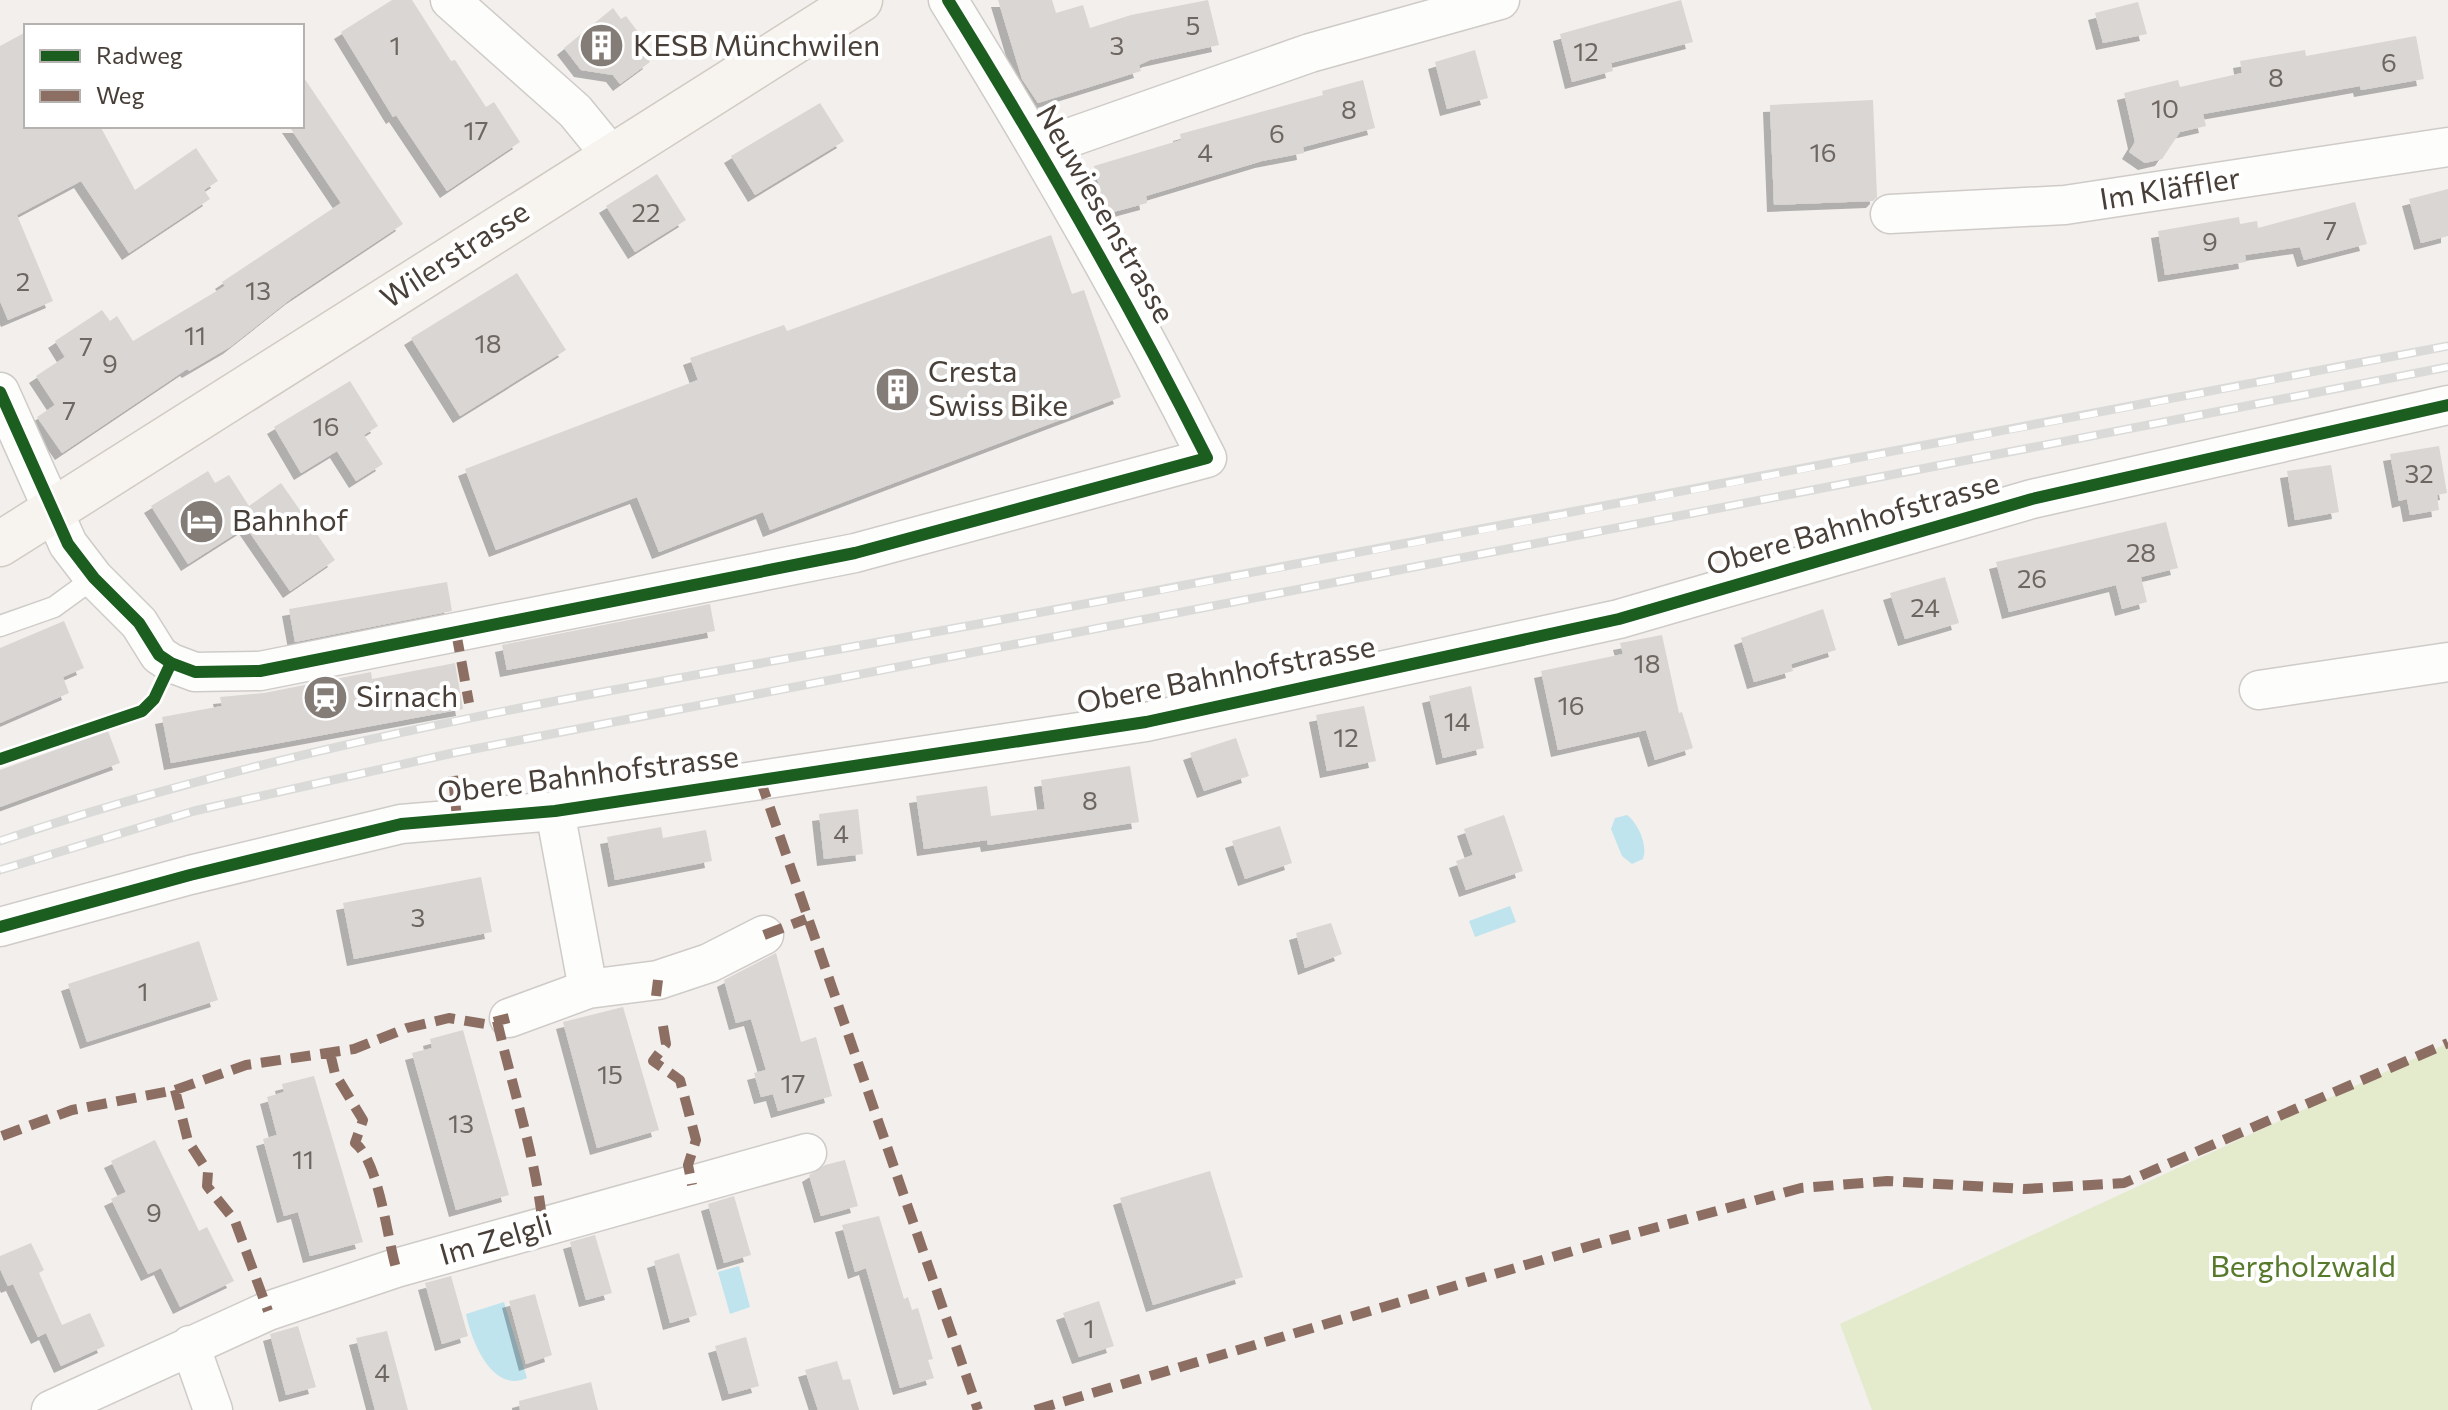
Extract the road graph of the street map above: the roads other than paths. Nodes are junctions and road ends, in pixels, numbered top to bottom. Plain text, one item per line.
1 (450, 0) edge
2 (860, 0) edge
3 (948, 0) edge
4 (1500, 0) edge
5 (2448, 147) edge
6 (1040, 148) junction
7 (611, 155) junction
8 (1890, 214) dead end
9 (0, 392) edge
10 (2448, 405) edge
11 (51, 512) junction
12 (0, 544) edge
13 (94, 578) junction
14 (0, 626) edge
15 (2448, 662) edge
16 (2259, 690) dead end
17 (555, 811) junction
18 (0, 927) edge
19 (764, 935) dead end
20 (588, 989) junction
21 (509, 1018) dead end
22 (807, 1153) dead end
23 (190, 1345) junction
24 (51, 1410) edge
25 (213, 1410) edge

1 - 7 street
2 - 7 main road, Wilerstrasse
3 - 6 street, Neuwiesenstrasse
4 - 6 street, Neuwiesenstrasse
5 - 8 street, Im Kläffler
6 - 13 street, Neuwiesenstrasse
7 - 11 main road, Wilerstrasse
9 - 11 street
10 - 17 street, Obere Bahnhofstrasse
11 - 12 main road, Wilerstrasse
11 - 13 street
13 - 14 lane
15 - 16 street
17 - 18 street, Obere Bahnhofstrasse
17 - 20 street
19 - 20 street
20 - 21 street
22 - 23 street, Im Zelgli
23 - 24 street, Im Zelgli
23 - 25 street

